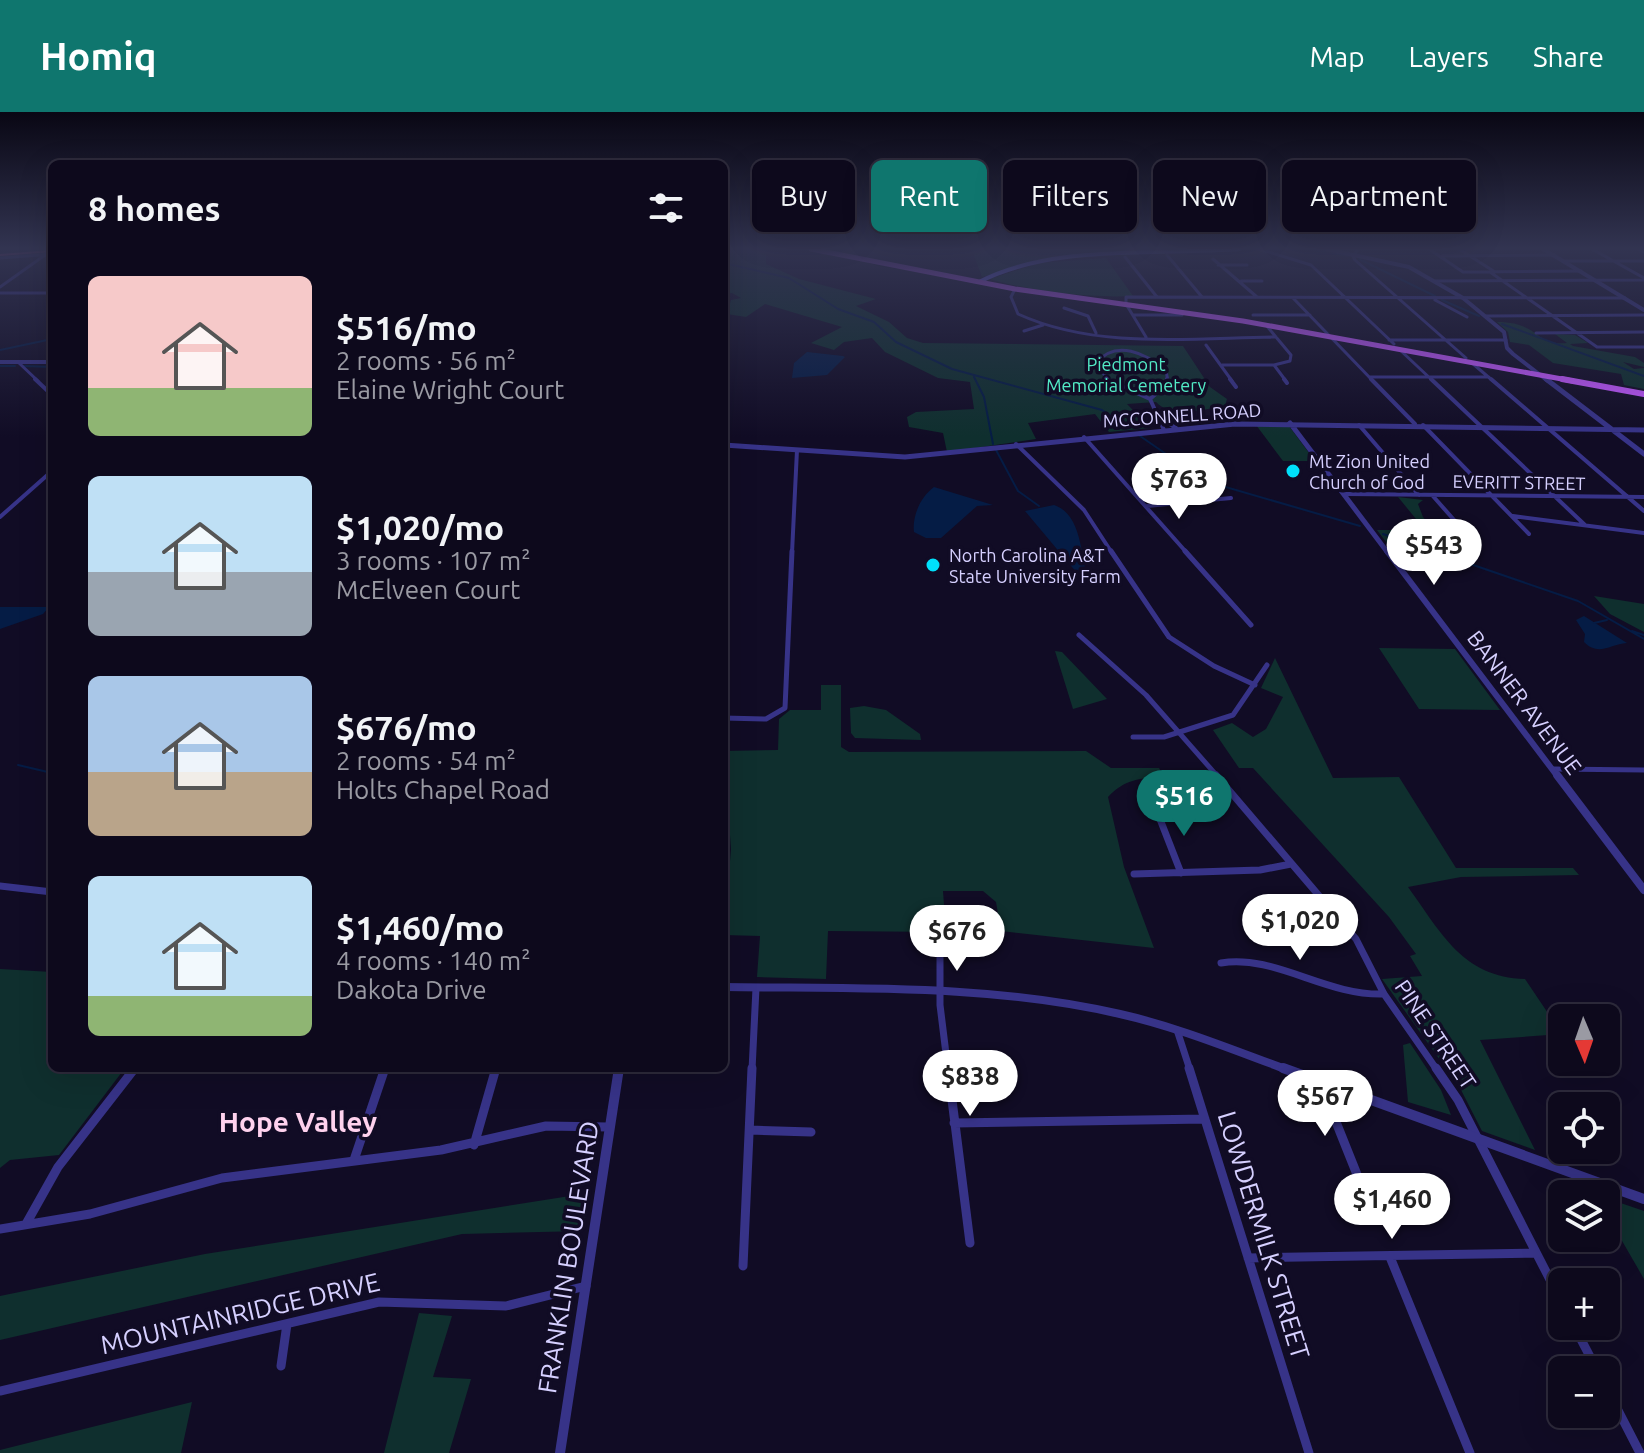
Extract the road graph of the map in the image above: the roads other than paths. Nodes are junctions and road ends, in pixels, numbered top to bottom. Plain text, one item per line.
1 (1017, 312) edge
2 (1075, 312) edge
3 (1131, 312) edge
4 (1184, 312) edge
5 (1190, 312) edge
6 (1307, 312) edge
7 (1359, 312) edge
8 (1410, 312) edge
9 (1457, 312) edge
10 (1480, 312) edge
11 (1546, 312) edge
12 (1644, 312) edge
13 (1133, 315) junction
14 (1182, 315) dead end
15 (1253, 315) dead end
16 (1310, 315) junction
17 (1486, 316) junction
18 (1552, 316) junction
19 (1467, 317) dead end
20 (1043, 325) junction
21 (1266, 325) junction
22 (1294, 330) junction
23 (1024, 331) dead end
24 (1325, 332) junction
25 (1644, 332) edge
26 (1096, 333) junction
27 (1536, 333) dead end
28 (1577, 333) junction
29 (1146, 337) junction
30 (1276, 337) junction
31 (1331, 337) junction
32 (1363, 339) junction
33 (1445, 340) junction
34 (1506, 340) junction
35 (1392, 342) junction
36 (1206, 345) dead end
37 (1644, 347) edge
38 (1400, 350) junction
39 (1466, 358) junction
40 (0, 362) edge
41 (48, 362) edge
42 (19, 363) junction
43 (1472, 363) junction
44 (1222, 365) junction
45 (1274, 365) junction
46 (1496, 367) junction
47 (1535, 370) junction
48 (1542, 376) junction
49 (1369, 377) junction
50 (1430, 377) junction
51 (1489, 377) junction
52 (1582, 379) junction
53 (1287, 383) dead end
54 (1236, 387) dead end
55 (48, 391) edge
56 (1644, 392) edge
57 (1150, 399) junction
58 (1158, 417) junction
59 (1290, 423) junction
60 (1357, 423) junction
61 (1415, 424) junction
62 (1423, 425) junction
63 (1479, 426) junction
64 (1546, 427) junction
65 (1176, 428) junction
66 (1608, 428) junction
67 (1164, 430) junction
68 (1644, 430) edge
69 (1084, 437) junction
70 (1016, 444) junction
71 (728, 445) edge
72 (797, 450) junction
73 (1644, 454) edge
74 (48, 475) edge
75 (1346, 494) junction
76 (1419, 495) junction
77 (1432, 495) junction
78 (1493, 496) junction
79 (1553, 496) junction
80 (1627, 497) junction
81 (1644, 497) edge
82 (1231, 498) dead end
83 (1147, 506) junction
84 (1644, 511) edge
85 (1512, 516) junction
86 (0, 517) edge
87 (1585, 525) junction
88 (1644, 533) edge
89 (1529, 534) dead end
90 (1470, 538) dead end
91 (1251, 625) dead end
92 (1079, 635) dead end
93 (1267, 665) dead end
94 (1255, 685) junction
95 (728, 718) edge
96 (1181, 732) junction
97 (1133, 737) dead end
98 (1554, 769) junction
99 (1644, 770) edge
100 (1158, 814) dead end
101 (1291, 864) junction
102 (1181, 873) junction
103 (1134, 874) dead end
104 (0, 886) edge
105 (1644, 890) edge
106 (48, 892) edge
107 (940, 952) dead end
108 (1221, 963) dead end
109 (728, 987) edge
110 (756, 988) junction
111 (942, 993) junction
112 (1384, 994) junction
113 (1177, 1030) junction
114 (132, 1072) edge
115 (384, 1072) edge
116 (495, 1072) edge
117 (618, 1072) edge
118 (1320, 1082) junction
119 (1205, 1119) junction
120 (954, 1123) junction
121 (609, 1127) junction
122 (750, 1130) junction
123 (811, 1132) dead end
124 (1476, 1138) junction
125 (474, 1145) junction
126 (354, 1160) junction
127 (1360, 1182) dead end
128 (1644, 1199) edge
129 (26, 1224) junction
130 (0, 1229) edge
131 (970, 1243) dead end
132 (1535, 1253) junction
133 (1390, 1257) junction
134 (1248, 1258) junction
135 (743, 1266) dead end
136 (1548, 1277) edge
137 (586, 1286) junction
138 (287, 1324) junction
139 (281, 1366) dead end
140 (0, 1391) edge
141 (1620, 1414) edge
142 (560, 1453) edge
143 (1309, 1453) edge
144 (1470, 1453) edge
145 (1640, 1453) edge

1 - 20 street
2 - 26 street
3 - 13 street
4 - 21 main road
5 - 24 main road
6 - 16 street
7 - 35 street
8 - 33 street
9 - 19 street
10 - 17 street
11 - 18 street
12 - 18 street
13 - 14 street
13 - 29 street
15 - 16 street
16 - 24 street
17 - 18 street
17 - 34 street
18 - 28 street
20 - 23 street
20 - 26 street
21 - 22 main road
21 - 30 street
22 - 24 main road
22 - 31 main road
24 - 31 street
24 - 32 main road
25 - 28 street
26 - 29 street
27 - 28 street
28 - 37 street
29 - 30 street
30 - 45 street
31 - 32 main road
31 - 38 main road
31 - 49 street
32 - 35 main road
33 - 34 street
33 - 35 street
33 - 39 street
34 - 47 street
35 - 39 main road
36 - 44 street
38 - 43 main road
38 - 50 street
39 - 47 main road
40 - 42 street
41 - 42 street
42 - 55 street
43 - 46 main road
43 - 51 street
44 - 45 street
44 - 54 street
45 - 53 street
46 - 47 main road
46 - 48 main road
47 - 48 street
47 - 52 main road
48 - 52 main road
48 - 56 main road
48 - 66 street
49 - 50 street
49 - 61 street
50 - 51 street
50 - 63 street
51 - 64 street
52 - 56 main road
57 - 57 street
57 - 58 street
58 - 65 street
58 - 67 street
59 - 60 street, MCCONNELL ROAD
59 - 65 street, MCCONNELL ROAD
59 - 75 street, BANNER AVENUE
60 - 61 street, MCCONNELL ROAD
60 - 76 street
61 - 62 street, MCCONNELL ROAD
62 - 63 street, MCCONNELL ROAD
62 - 78 street
63 - 64 street, MCCONNELL ROAD
63 - 79 street
64 - 66 street, MCCONNELL ROAD
64 - 80 street
65 - 67 street, MCCONNELL ROAD
66 - 68 street, MCCONNELL ROAD
66 - 73 street
67 - 69 street, MCCONNELL ROAD
69 - 70 street, MCCONNELL ROAD
69 - 83 street
70 - 72 street, MCCONNELL ROAD
70 - 94 street
71 - 72 street, MCCONNELL ROAD
72 - 95 street
74 - 86 street
75 - 76 street, EVERITT STREET
75 - 98 street, BANNER AVENUE
76 - 77 street, EVERITT STREET
77 - 78 street, EVERITT STREET
77 - 90 street
78 - 79 street, EVERITT STREET
78 - 85 street
79 - 80 street, EVERITT STREET
79 - 87 street
80 - 81 street, EVERITT STREET
80 - 84 street
82 - 83 street
83 - 91 street
85 - 87 street
85 - 89 street
87 - 88 street
92 - 96 street, PINE STREET
93 - 94 street
94 - 96 street
96 - 97 street
96 - 101 street, PINE STREET
98 - 99 street
98 - 105 street, BANNER AVENUE
100 - 102 street
101 - 102 street
101 - 112 street, PINE STREET
102 - 103 street
104 - 106 street
107 - 111 street
108 - 112 street
109 - 110 street
110 - 111 street
110 - 122 street
111 - 113 street
111 - 120 street
112 - 124 street, PINE STREET
113 - 118 street
113 - 119 street, LOWDERMILK STREET
114 - 129 street
115 - 126 street
116 - 125 street
117 - 121 street, FRANKLIN BOULEVARD
118 - 124 street
118 - 127 street
119 - 120 street
119 - 134 street, LOWDERMILK STREET
120 - 131 street
121 - 125 street
121 - 137 street, FRANKLIN BOULEVARD
122 - 123 street
122 - 135 street
124 - 128 street
124 - 132 street, PINE STREET
125 - 126 street
126 - 129 street
129 - 130 street
132 - 133 street
132 - 136 street, PINE STREET
133 - 134 street
133 - 144 street
134 - 143 street, LOWDERMILK STREET
137 - 138 street, MOUNTAINRIDGE DRIVE
137 - 142 street, FRANKLIN BOULEVARD
138 - 139 street
138 - 140 street, MOUNTAINRIDGE DRIVE
141 - 145 street

